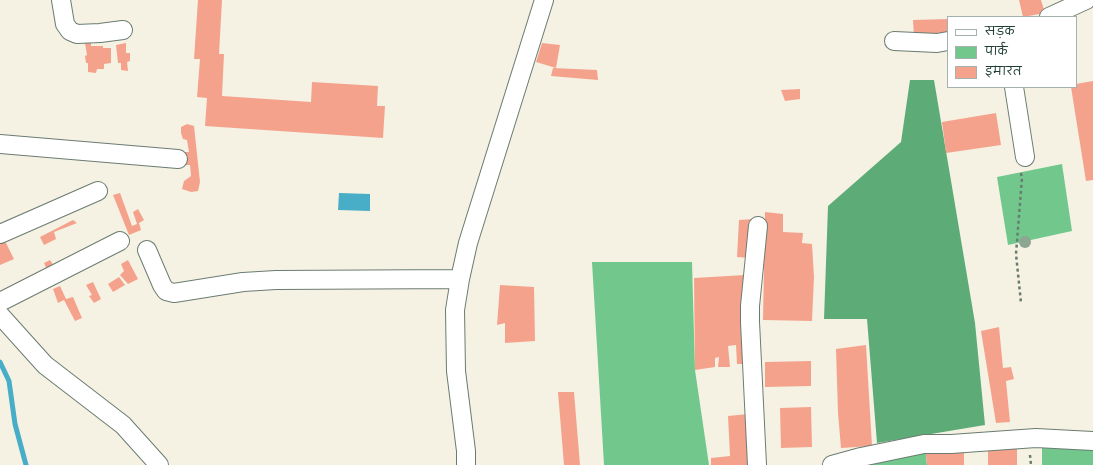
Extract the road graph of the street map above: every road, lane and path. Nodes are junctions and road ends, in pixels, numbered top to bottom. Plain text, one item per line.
1 (61, 0) edge
2 (544, 0) edge
3 (1086, 0) edge
4 (1051, 16) edge
5 (123, 30) dead end
6 (894, 41) dead end
7 (947, 41) edge
8 (1014, 88) edge
9 (0, 144) edge
10 (1025, 157) joint
11 (178, 159) dead end
12 (98, 191) dead end
13 (758, 226) dead end
14 (0, 234) edge
15 (120, 241) dead end
16 (147, 250) dead end
17 (460, 279) junction
18 (0, 302) edge
19 (1021, 303) dead end
20 (0, 315) edge
21 (1093, 441) edge
22 (159, 465) edge
23 (466, 465) edge
24 (757, 465) edge
25 (832, 465) edge

1 - 5 street
2 - 17 street
3 - 4 street
6 - 7 street
8 - 10 street
9 - 11 street
10 - 19 path
12 - 14 street
13 - 24 street
15 - 18 street
16 - 17 street
17 - 23 street
20 - 22 street
21 - 25 street

